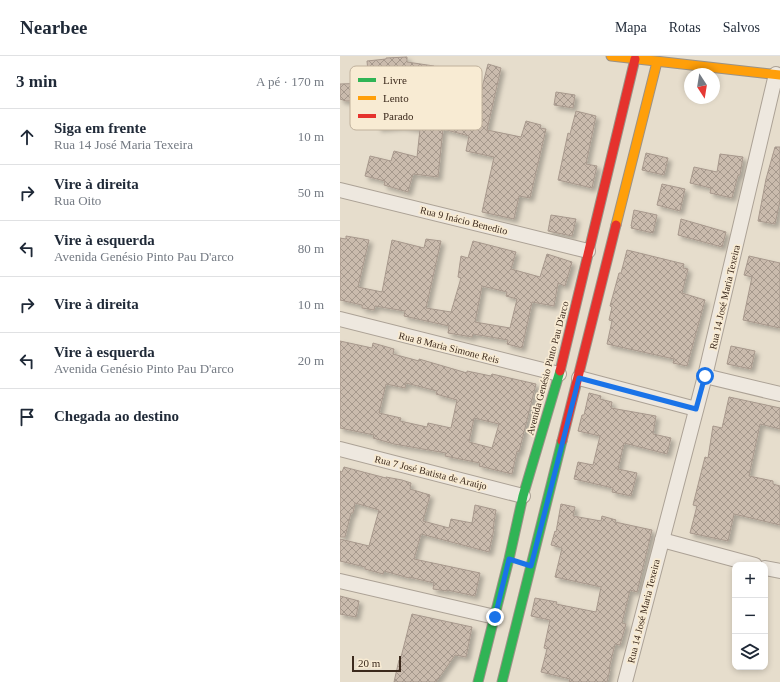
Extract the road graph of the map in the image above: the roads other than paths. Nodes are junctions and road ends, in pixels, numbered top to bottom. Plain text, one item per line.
1 (611, 56) edge
2 (635, 58) junction
3 (657, 62) junction
4 (778, 74) edge
5 (340, 190) edge
6 (588, 251) junction
7 (340, 319) edge
8 (559, 374) junction
9 (705, 376) junction
10 (579, 378) junction
11 (780, 394) edge
12 (696, 409) junction
13 (340, 449) edge
14 (523, 496) junction
15 (662, 540) junction
16 (520, 562) junction
17 (745, 562) edge
18 (768, 569) edge
19 (780, 572) edge
20 (340, 581) edge
21 (495, 617) junction
22 (506, 681) edge
23 (478, 682) edge
24 (625, 682) edge

1 - 2 street
2 - 3 street
2 - 6 street, Avenida Genésio Pinto Pau D'arco
3 - 4 street
3 - 10 street, Avenida Genésio Pinto Pau D'arco
4 - 9 street, Rua 14 José Maria Texeira
5 - 6 street, Rua 9 Inácio Benedito
6 - 8 street, Avenida Genésio Pinto Pau D'arco
7 - 8 street, Rua 8 Maria Simone Reis
8 - 14 street, Avenida Genésio Pinto Pau D'arco
9 - 11 street
9 - 12 street, Rua 14 José Maria Texeira
10 - 12 street
10 - 16 street, Avenida Genésio Pinto Pau D'arco
12 - 15 street, Rua 14 José Maria Texeira
13 - 14 street, Rua 7 José Batista de Araújo
14 - 16 street, Avenida Genésio Pinto Pau D'arco
15 - 17 street
15 - 24 street, Rua 14 José Maria Texeira
16 - 21 street, Avenida Genésio Pinto Pau D'arco
16 - 22 street, Avenida Genésio Pinto Pau D'arco
18 - 19 street
20 - 21 street
21 - 23 street, Avenida Genésio Pinto Pau D'arco

